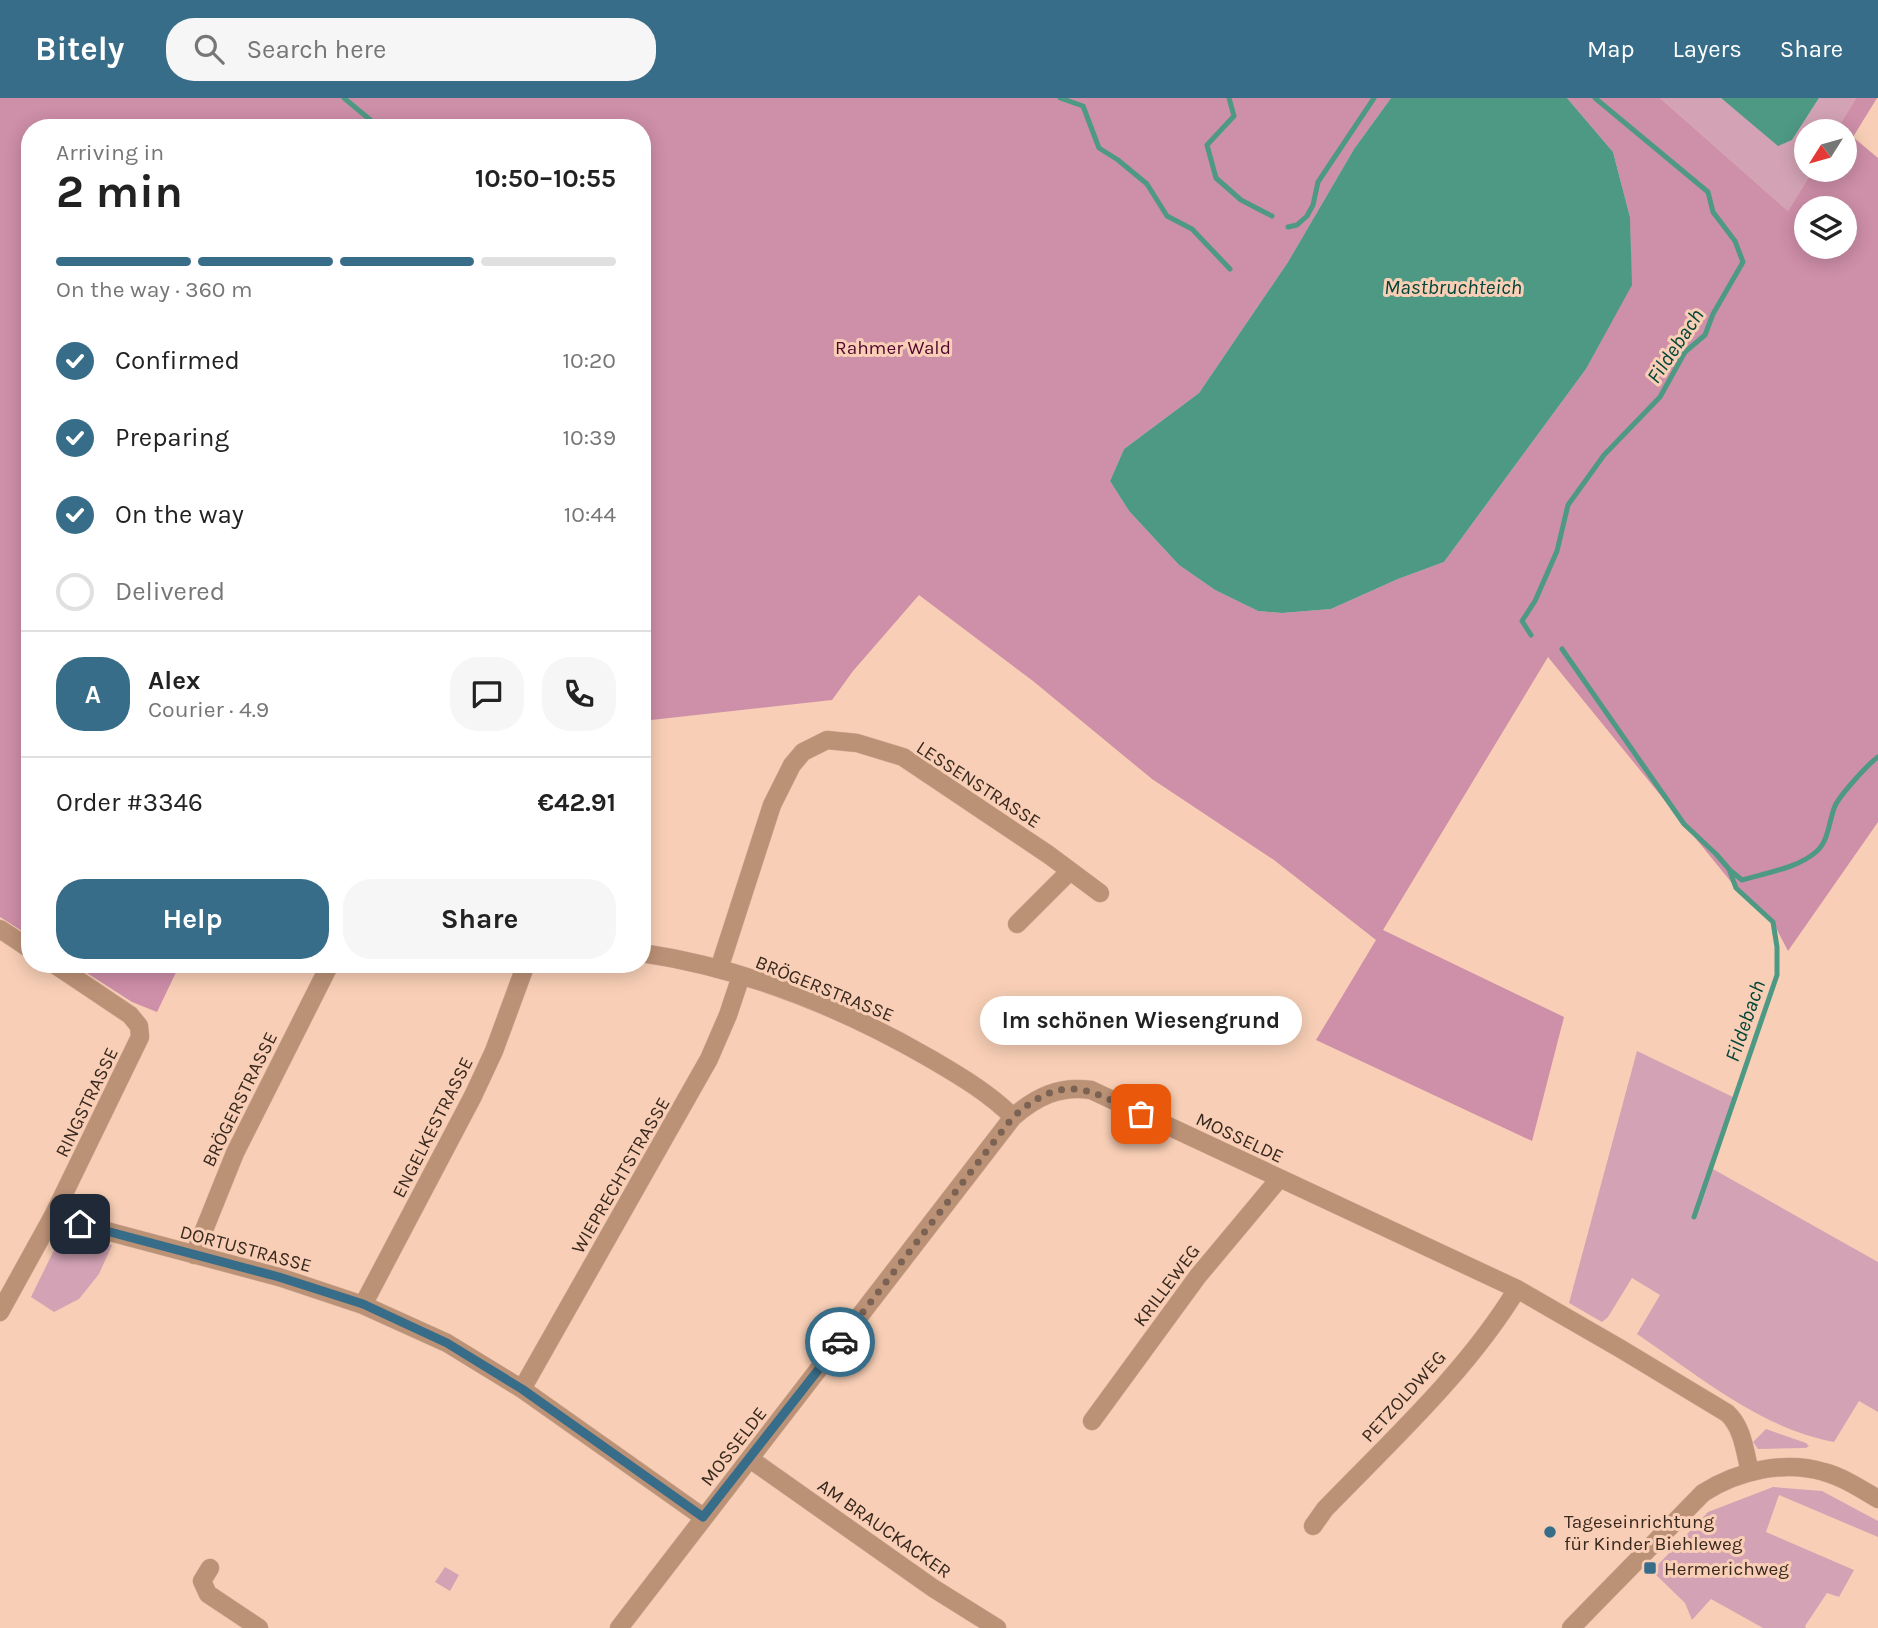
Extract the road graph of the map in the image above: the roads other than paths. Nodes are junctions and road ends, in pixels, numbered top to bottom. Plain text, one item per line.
1 (1070, 871) junction
2 (1100, 892) dead end
3 (1017, 924) dead end
4 (0, 929) edge
5 (21, 942) edge
6 (651, 955) edge
7 (719, 969) junction
8 (67, 973) edge
9 (325, 973) edge
10 (523, 973) edge
11 (741, 976) junction
12 (1013, 1117) junction
13 (1279, 1179) junction
14 (54, 1214) junction
15 (194, 1255) junction
16 (1517, 1289) junction
17 (363, 1304) junction
18 (0, 1312) edge
19 (522, 1389) junction
20 (1092, 1421) dead end
21 (750, 1460) junction
22 (1751, 1472) junction
23 (1878, 1499) edge
24 (703, 1517) junction
25 (1313, 1526) dead end
26 (210, 1568) dead end
27 (987, 1626) edge
28 (258, 1628) edge
29 (619, 1628) edge
30 (1571, 1628) edge

1 - 2 street, LESSENSTRASSE
1 - 3 street
1 - 7 street, LESSENSTRASSE
4 - 5 street
6 - 7 street, BRÖGERSTRASSE
7 - 11 street, BRÖGERSTRASSE
8 - 14 street, RINGSTRASSE
9 - 15 street, BRÖGERSTRASSE
10 - 17 street, ENGELKESTRASSE
11 - 12 street, BRÖGERSTRASSE
11 - 19 street, WIEPRECHTSTRASSE
12 - 13 street, MOSSELDE
12 - 21 street, MOSSELDE
13 - 16 street, MOSSELDE
13 - 20 street, KRILLEWEG
14 - 15 street, DORTUSTRASSE
14 - 18 street
15 - 17 street, DORTUSTRASSE
16 - 22 street, MOSSELDE
16 - 25 street, PETZOLDWEG
17 - 19 street, DORTUSTRASSE
19 - 24 street, DORTUSTRASSE
21 - 24 street, MOSSELDE
21 - 27 street, AM BRAUCKACKER
22 - 23 street
22 - 30 street
24 - 29 street, MOSSELDE
26 - 28 street

